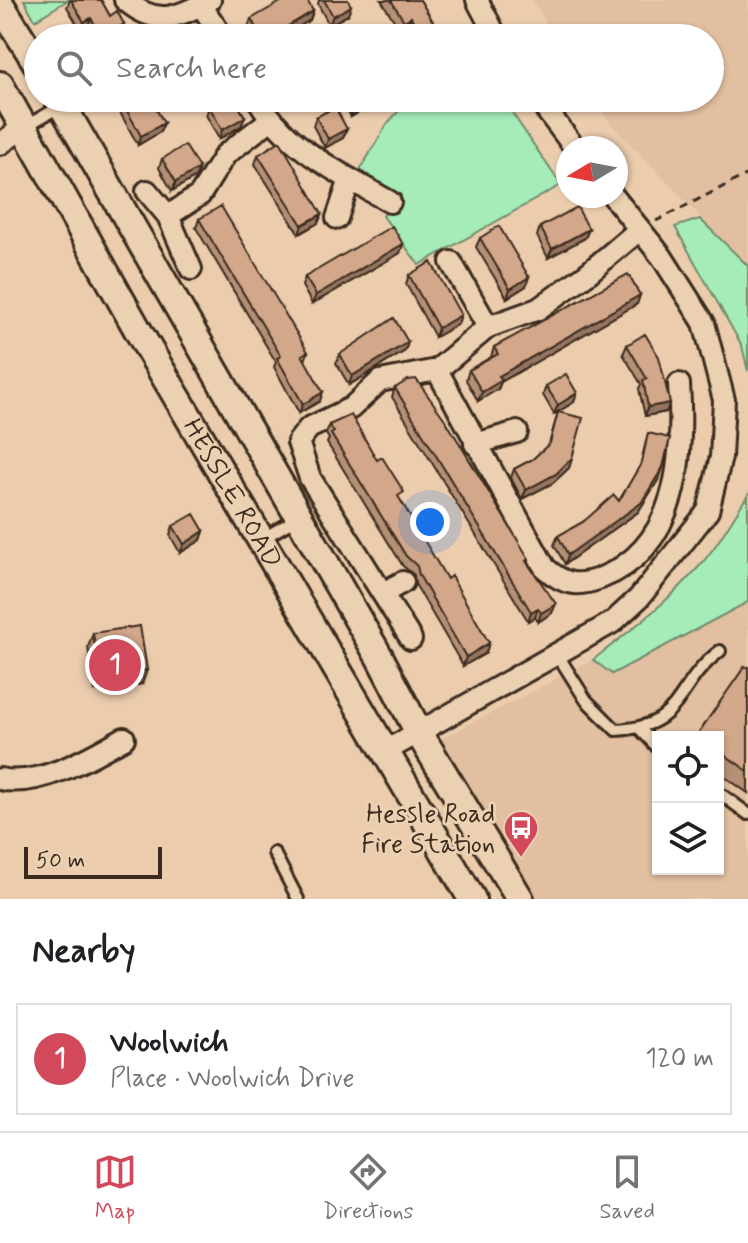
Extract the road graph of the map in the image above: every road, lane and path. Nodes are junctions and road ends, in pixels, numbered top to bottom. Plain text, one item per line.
1 (125, 0) edge
2 (477, 0) edge
3 (205, 2) edge
4 (0, 4) edge
5 (216, 24) edge
6 (490, 24) edge
7 (24, 43) edge
8 (0, 85) edge
9 (46, 112) edge
10 (66, 112) edge
11 (265, 112) edge
12 (548, 112) edge
13 (270, 120) junction
14 (24, 127) junction
15 (566, 136) edge
16 (0, 144) edge
17 (748, 174) edge
18 (350, 179) junction
19 (147, 191) dead end
20 (390, 202) dead end
21 (622, 208) edge
22 (168, 216) junction
23 (337, 218) dead end
24 (639, 230) junction
25 (451, 262) dead end
26 (191, 269) dead end
27 (488, 327) junction
28 (437, 370) junction
29 (679, 384) dead end
30 (517, 432) dead end
31 (475, 444) junction
32 (298, 518) junction
33 (261, 540) junction
34 (403, 582) dead end
35 (383, 593) junction
36 (411, 639) dead end
37 (720, 651) dead end
38 (557, 654) junction
39 (640, 729) junction
40 (419, 733) junction
41 (124, 738) dead end
42 (652, 742) edge
43 (384, 752) junction
44 (0, 779) edge
45 (724, 796) edge
46 (748, 814) edge
47 (274, 853) dead end
48 (298, 899) edge
49 (472, 899) edge
50 (520, 899) edge

1 - 3 street
2 - 6 street
3 - 5 street
4 - 7 street
8 - 14 street, HESSLE ROAD
9 - 14 lane
10 - 32 street, HESSLE ROAD
11 - 13 street
12 - 15 street
13 - 18 street
13 - 22 street
14 - 16 street
14 - 33 street, HESSLE ROAD
17 - 24 path
18 - 20 street
18 - 23 street
19 - 22 street
21 - 24 street
22 - 26 street
24 - 27 street
24 - 38 street
25 - 27 street
27 - 28 street
28 - 31 street
28 - 35 street
29 - 31 street
30 - 31 street
32 - 33 lane
32 - 40 street, HESSLE ROAD
33 - 43 street, HESSLE ROAD
34 - 35 street
35 - 36 street
37 - 39 lane
38 - 39 lane
38 - 40 street
39 - 42 lane
40 - 43 street
40 - 50 street, HESSLE ROAD
41 - 44 street
43 - 49 street, HESSLE ROAD
45 - 46 lane
47 - 48 lane

